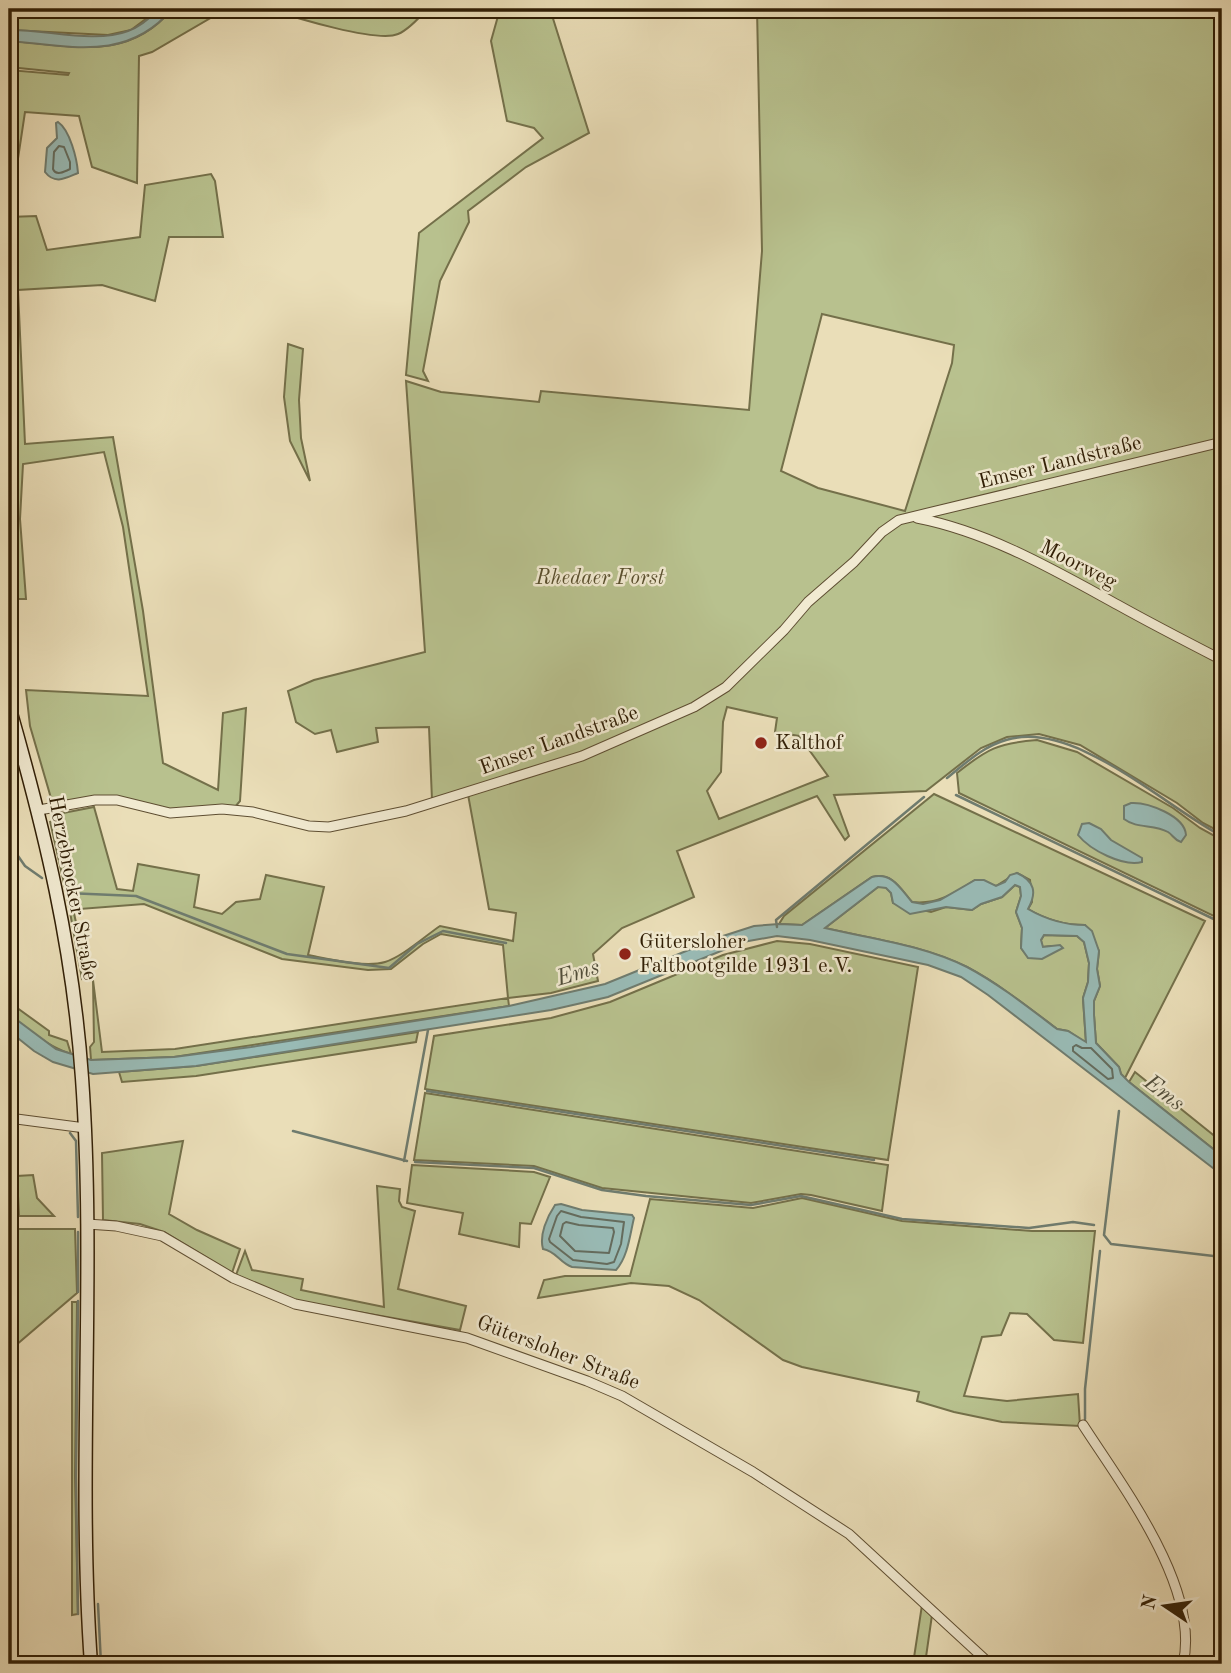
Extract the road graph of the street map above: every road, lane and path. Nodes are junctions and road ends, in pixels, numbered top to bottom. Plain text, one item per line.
1 (1222, 442) edge
2 (912, 516) junction
3 (1222, 660) edge
4 (9, 706) edge
5 (39, 810) junction
6 (9, 1118) edge
7 (85, 1128) junction
8 (87, 1224) junction
9 (1083, 1425) dead end
10 (91, 1664) edge
11 (990, 1664) edge
12 (1183, 1664) edge

1 - 2 street, Emser Landstraße
2 - 3 street, Moorweg
2 - 5 street, Emser Landstraße
4 - 5 main road, Herzebrocker Straße
5 - 7 main road, Herzebrocker Straße
6 - 7 street
7 - 8 main road
8 - 10 main road
8 - 11 street, Gütersloher Straße
9 - 12 street

